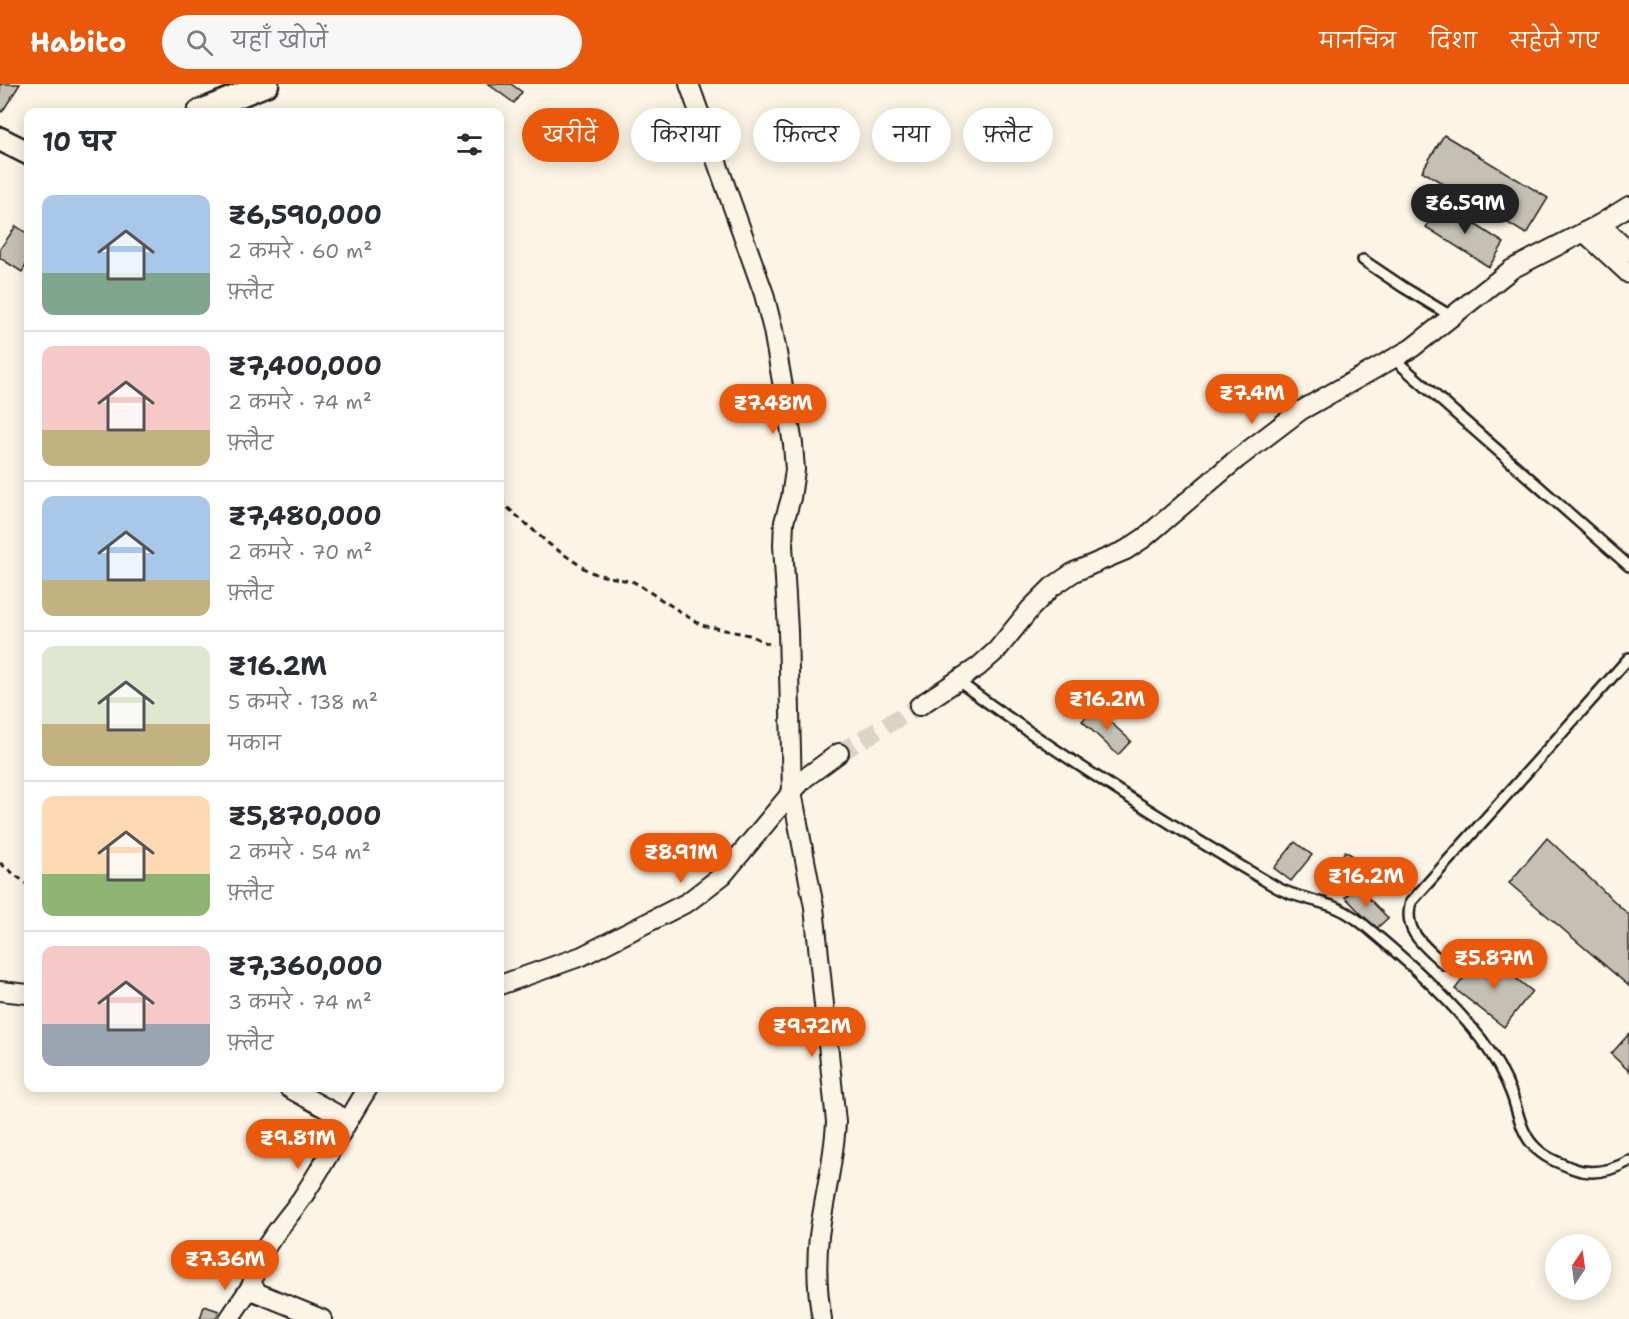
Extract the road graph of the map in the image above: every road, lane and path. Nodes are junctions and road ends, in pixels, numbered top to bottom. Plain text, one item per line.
1 (267, 84) edge
2 (689, 84) edge
3 (208, 108) edge
4 (0, 139) edge
5 (24, 151) edge
6 (1629, 206) edge
7 (1592, 228) junction
8 (1629, 252) edge
9 (1363, 260) dead end
10 (1629, 274) edge
11 (1451, 316) junction
12 (1395, 359) junction
13 (504, 505) edge
14 (1629, 566) edge
15 (789, 654) junction
16 (1629, 658) edge
17 (958, 681) junction
18 (920, 706) tunnel mouth
19 (839, 753) tunnel mouth
20 (792, 792) junction
21 (0, 862) edge
22 (24, 882) edge
23 (1445, 965) dead end
24 (504, 984) edge
25 (0, 991) edge
26 (24, 994) edge
27 (296, 1092) edge
28 (366, 1092) edge
29 (348, 1120) junction
30 (1629, 1161) edge
31 (254, 1278) junction
32 (230, 1319) edge
33 (322, 1319) edge
34 (822, 1319) edge

1 - 3 street
2 - 15 street
4 - 5 street
6 - 7 street
7 - 8 street
7 - 10 street
7 - 11 street
9 - 11 lane
11 - 12 street
12 - 14 lane
12 - 17 street
13 - 15 path
15 - 20 street
16 - 23 lane
17 - 18 street
17 - 30 lane
19 - 20 street
20 - 24 street
20 - 34 street
21 - 22 path
25 - 26 street
27 - 29 street
28 - 29 street
29 - 31 street
31 - 32 street
31 - 33 street

